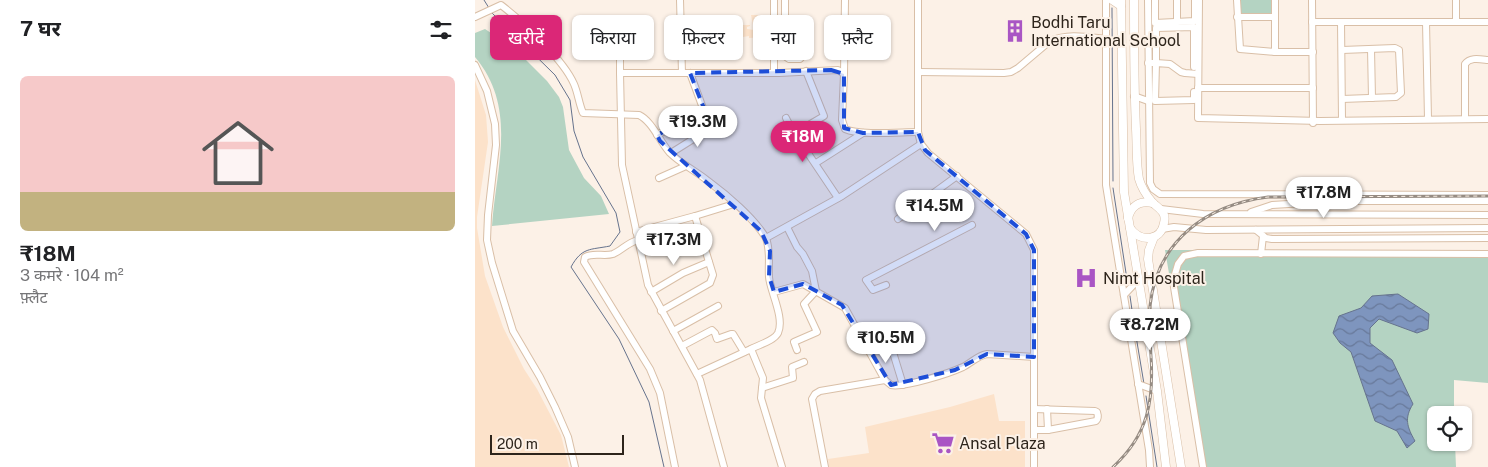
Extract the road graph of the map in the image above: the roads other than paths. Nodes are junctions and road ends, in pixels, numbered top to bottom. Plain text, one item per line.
1 (680, 0) edge
2 (845, 0) edge
3 (918, 0) edge
4 (1106, 0) edge
5 (1111, 0) edge
6 (1134, 0) edge
7 (1148, 0) edge
8 (1155, 0) edge
9 (1177, 0) edge
10 (1195, 0) edge
11 (1199, 0) edge
12 (1237, 0) edge
13 (1275, 0) edge
14 (1312, 0) edge
15 (1456, 0) edge
16 (774, 1) edge
17 (785, 2) edge
18 (1121, 3) edge
19 (774, 15) edge
20 (785, 15) edge
21 (475, 17) edge
22 (1237, 17) junction
23 (1275, 17) junction
24 (1177, 22) junction
25 (1312, 22) junction
26 (1341, 22) junction
27 (1426, 22) junction
28 (1456, 22) junction
29 (1488, 22) edge
30 (785, 27) joint
31 (1106, 39) junction
32 (1371, 49) junction
33 (1342, 50) junction
34 (1275, 52) junction
35 (1313, 52) junction
36 (620, 60) edge
37 (774, 60) edge
38 (1488, 60) edge
39 (1148, 63) junction
40 (1156, 63) junction
41 (475, 65) edge
42 (806, 71) junction
43 (918, 72) junction
44 (620, 73) junction
45 (682, 73) junction
46 (690, 73) junction
47 (774, 73) junction
48 (844, 74) junction
49 (1196, 74) junction
50 (1198, 88) junction
51 (1313, 88) junction
52 (1134, 96) junction
53 (1342, 98) junction
54 (1373, 98) junction
55 (1148, 101) junction
56 (621, 114) junction
57 (785, 118) dead end
58 (1428, 119) junction
59 (1465, 119) junction
60 (1488, 119) edge
61 (1342, 120) junction
62 (1313, 122) junction
63 (714, 126) dead end
64 (918, 132) junction
65 (795, 133) junction
66 (863, 133) junction
67 (657, 135) junction
68 (921, 144) junction
69 (671, 153) junction
70 (816, 164) junction
71 (686, 166) junction
72 (957, 176) junction
73 (659, 178) dead end
74 (1488, 195) edge
75 (838, 198) junction
76 (1488, 202) edge
77 (1153, 203) junction
78 (733, 204) junction
79 (1161, 209) junction
80 (1248, 213) junction
81 (1488, 215) edge
82 (695, 216) junction
83 (1128, 218) junction
84 (898, 219) dead end
85 (972, 225) dead end
86 (787, 227) junction
87 (1130, 228) junction
88 (1488, 228) edge
89 (1163, 229) junction
90 (1256, 230) junction
91 (636, 232) junction
92 (1263, 236) junction
93 (1154, 237) junction
94 (766, 238) junction
95 (1488, 238) edge
96 (638, 240) junction
97 (1261, 254) junction
98 (1488, 254) edge
99 (709, 262) junction
100 (1139, 279) junction
101 (886, 285) dead end
102 (816, 291) junction
103 (651, 292) junction
104 (773, 292) junction
105 (1124, 295) junction
106 (718, 306) dead end
107 (661, 311) junction
108 (673, 331) junction
109 (888, 336) dead end
110 (682, 346) junction
111 (751, 349) junction
112 (797, 350) dead end
113 (744, 352) junction
114 (1034, 357) junction
115 (804, 362) dead end
116 (697, 374) junction
117 (885, 380) junction
118 (1139, 384) junction
119 (903, 385) junction
120 (762, 388) junction
121 (1157, 391) junction
122 (1034, 409) junction
123 (1047, 409) junction
124 (1034, 430) junction
125 (1048, 430) junction
126 (575, 467) edge
127 (675, 467) edge
128 (724, 467) edge
129 (782, 467) edge
130 (825, 467) edge
131 (1034, 467) edge
132 (1150, 467) edge
133 (1166, 467) edge
134 (1181, 467) edge
135 (1203, 467) edge

1 - 45 street
2 - 48 street
3 - 43 street
4 - 31 street
5 - 18 main road
6 - 52 main road
7 - 39 street
8 - 24 street
9 - 24 street
10 - 24 street
11 - 49 street
12 - 22 street
13 - 23 street
14 - 25 street
15 - 28 street
16 - 17 street
16 - 19 street
17 - 20 street
18 - 83 main road
21 - 56 street
22 - 23 street
22 - 34 street
23 - 34 street
25 - 26 street
25 - 35 street
26 - 27 street
26 - 33 street
27 - 28 street
27 - 58 street
28 - 29 street
30 - 30 street
31 - 43 street
31 - 105 street
32 - 33 street
32 - 54 street
32 - 54 street
33 - 53 street
34 - 35 street
35 - 51 street
36 - 44 street
37 - 47 street
38 - 59 street
39 - 40 street
39 - 55 street
40 - 49 street
40 - 49 street
40 - 49 street
41 - 126 street
42 - 47 street
42 - 48 street
42 - 65 street
43 - 64 street
44 - 45 street
44 - 56 street
45 - 46 street
46 - 47 street
46 - 67 street
48 - 66 street
49 - 50 street
50 - 51 street
50 - 62 street
51 - 62 street
52 - 55 street
52 - 77 main road
53 - 54 street
53 - 61 street
55 - 74 street
56 - 67 street
56 - 91 street
57 - 65 street
58 - 59 street
58 - 61 street
59 - 60 street
61 - 62 street
63 - 69 street
64 - 66 street
64 - 68 street
65 - 70 street
66 - 70 street
67 - 69 street
68 - 72 street
68 - 75 street
69 - 71 street
70 - 75 street
71 - 73 street
71 - 78 street
72 - 84 street
72 - 114 street
75 - 86 street
76 - 80 street
77 - 79 main road
77 - 83 main road
78 - 82 street
78 - 94 street
79 - 80 street
79 - 89 main road
80 - 81 street
82 - 91 street
82 - 99 street
83 - 87 main road
85 - 101 street
86 - 94 street
86 - 102 street
87 - 93 main road
87 - 100 main road
88 - 90 street
89 - 90 street
89 - 93 main road
90 - 92 street
91 - 96 street
92 - 95 street
92 - 97 street
93 - 134 main road
94 - 104 street
96 - 103 street
96 - 127 street
97 - 98 street
97 - 135 street
99 - 103 street
99 - 107 street
100 - 105 street
100 - 121 main road
102 - 104 street
102 - 112 street
102 - 117 street
103 - 107 street
104 - 111 street
105 - 118 street
106 - 108 street
107 - 108 street
108 - 110 street
109 - 119 street
110 - 113 street
110 - 116 street
111 - 113 street
111 - 120 street
113 - 116 street
114 - 119 street
114 - 122 street
115 - 120 street
116 - 128 street
117 - 119 street
117 - 130 street
118 - 121 street
118 - 132 street
120 - 129 street
121 - 133 main road
122 - 123 street
122 - 124 street
123 - 125 street
123 - 125 street
124 - 125 street
124 - 131 street

